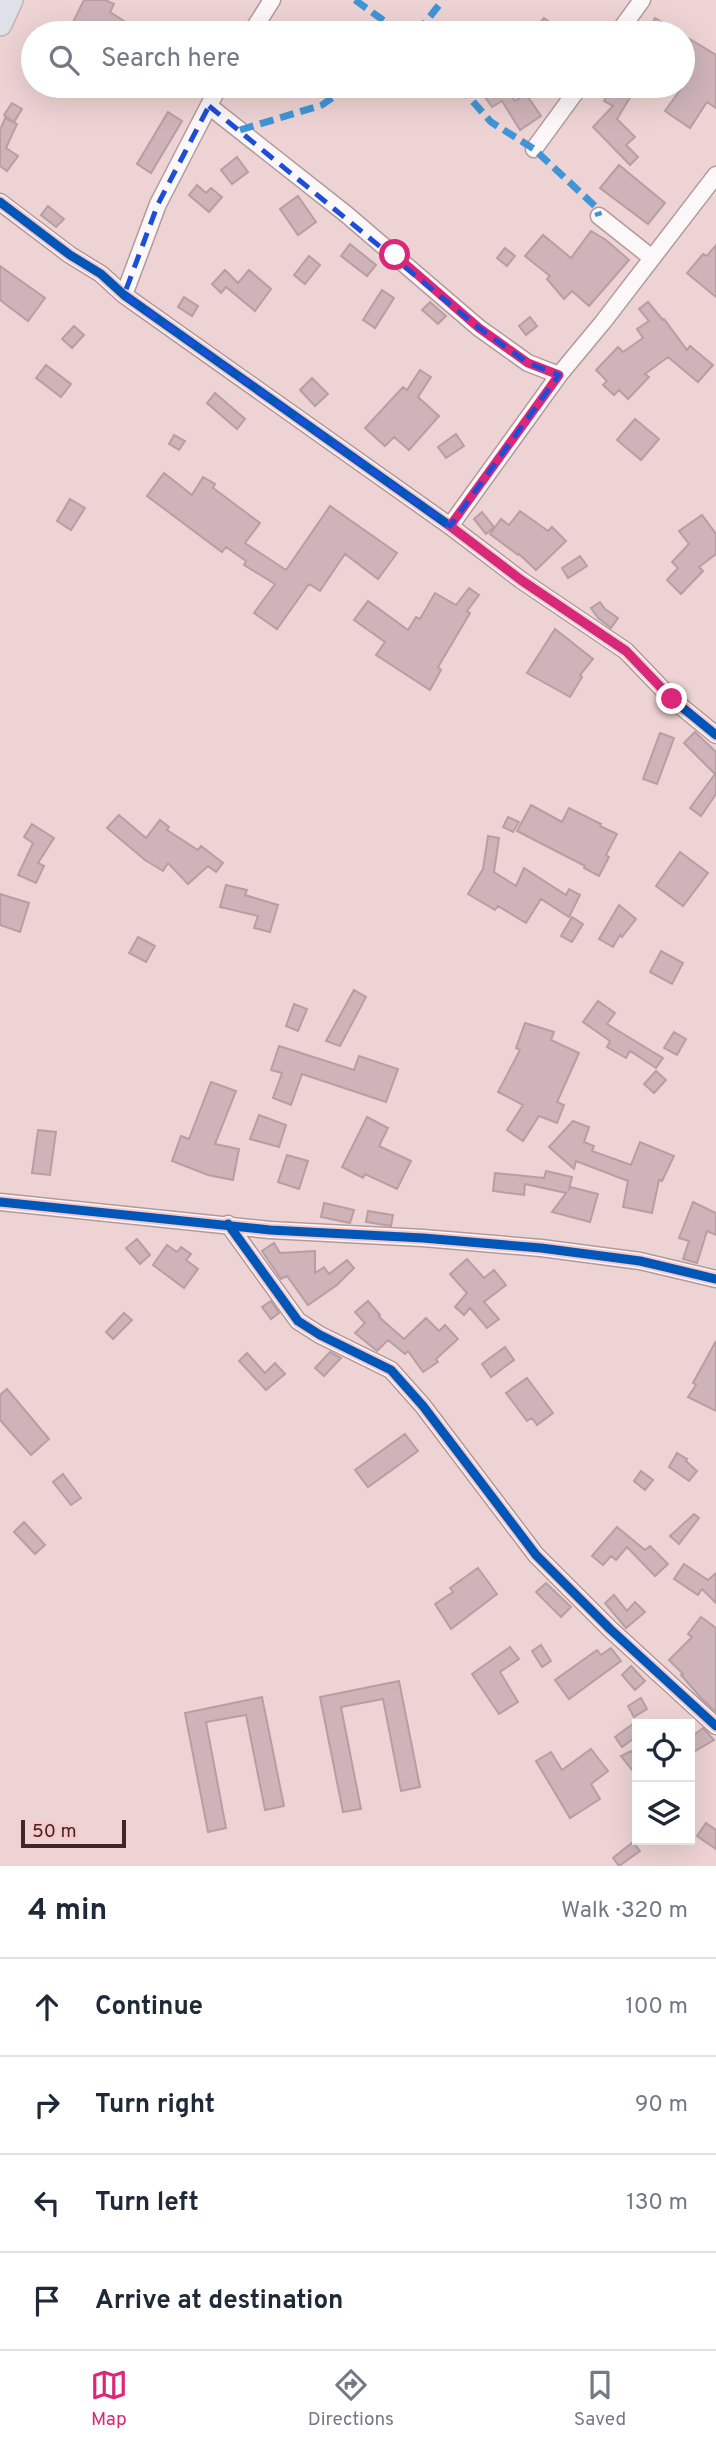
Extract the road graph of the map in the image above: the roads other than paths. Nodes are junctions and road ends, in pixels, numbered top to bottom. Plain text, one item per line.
1 (10, 0) edge
2 (272, 0) edge
3 (642, 0) edge
4 (259, 21) edge
5 (627, 21) edge
6 (0, 24) edge
7 (213, 98) edge
8 (571, 98) edge
9 (209, 106) junction
10 (534, 149) dead end
11 (716, 175) edge
12 (0, 202) edge
13 (599, 216) dead end
14 (652, 258) junction
15 (124, 295) junction
16 (559, 375) junction
17 (450, 526) junction
18 (716, 735) edge
19 (0, 1202) edge
20 (228, 1224) junction
21 (716, 1279) edge
22 (716, 1726) edge

1 - 6 highway
2 - 4 street
3 - 5 street
7 - 9 street
8 - 10 street
9 - 15 street
9 - 16 street
11 - 14 street
12 - 15 street
13 - 14 street
14 - 16 street
15 - 17 street
16 - 17 street
17 - 18 street
19 - 20 street
20 - 21 street
20 - 22 street

